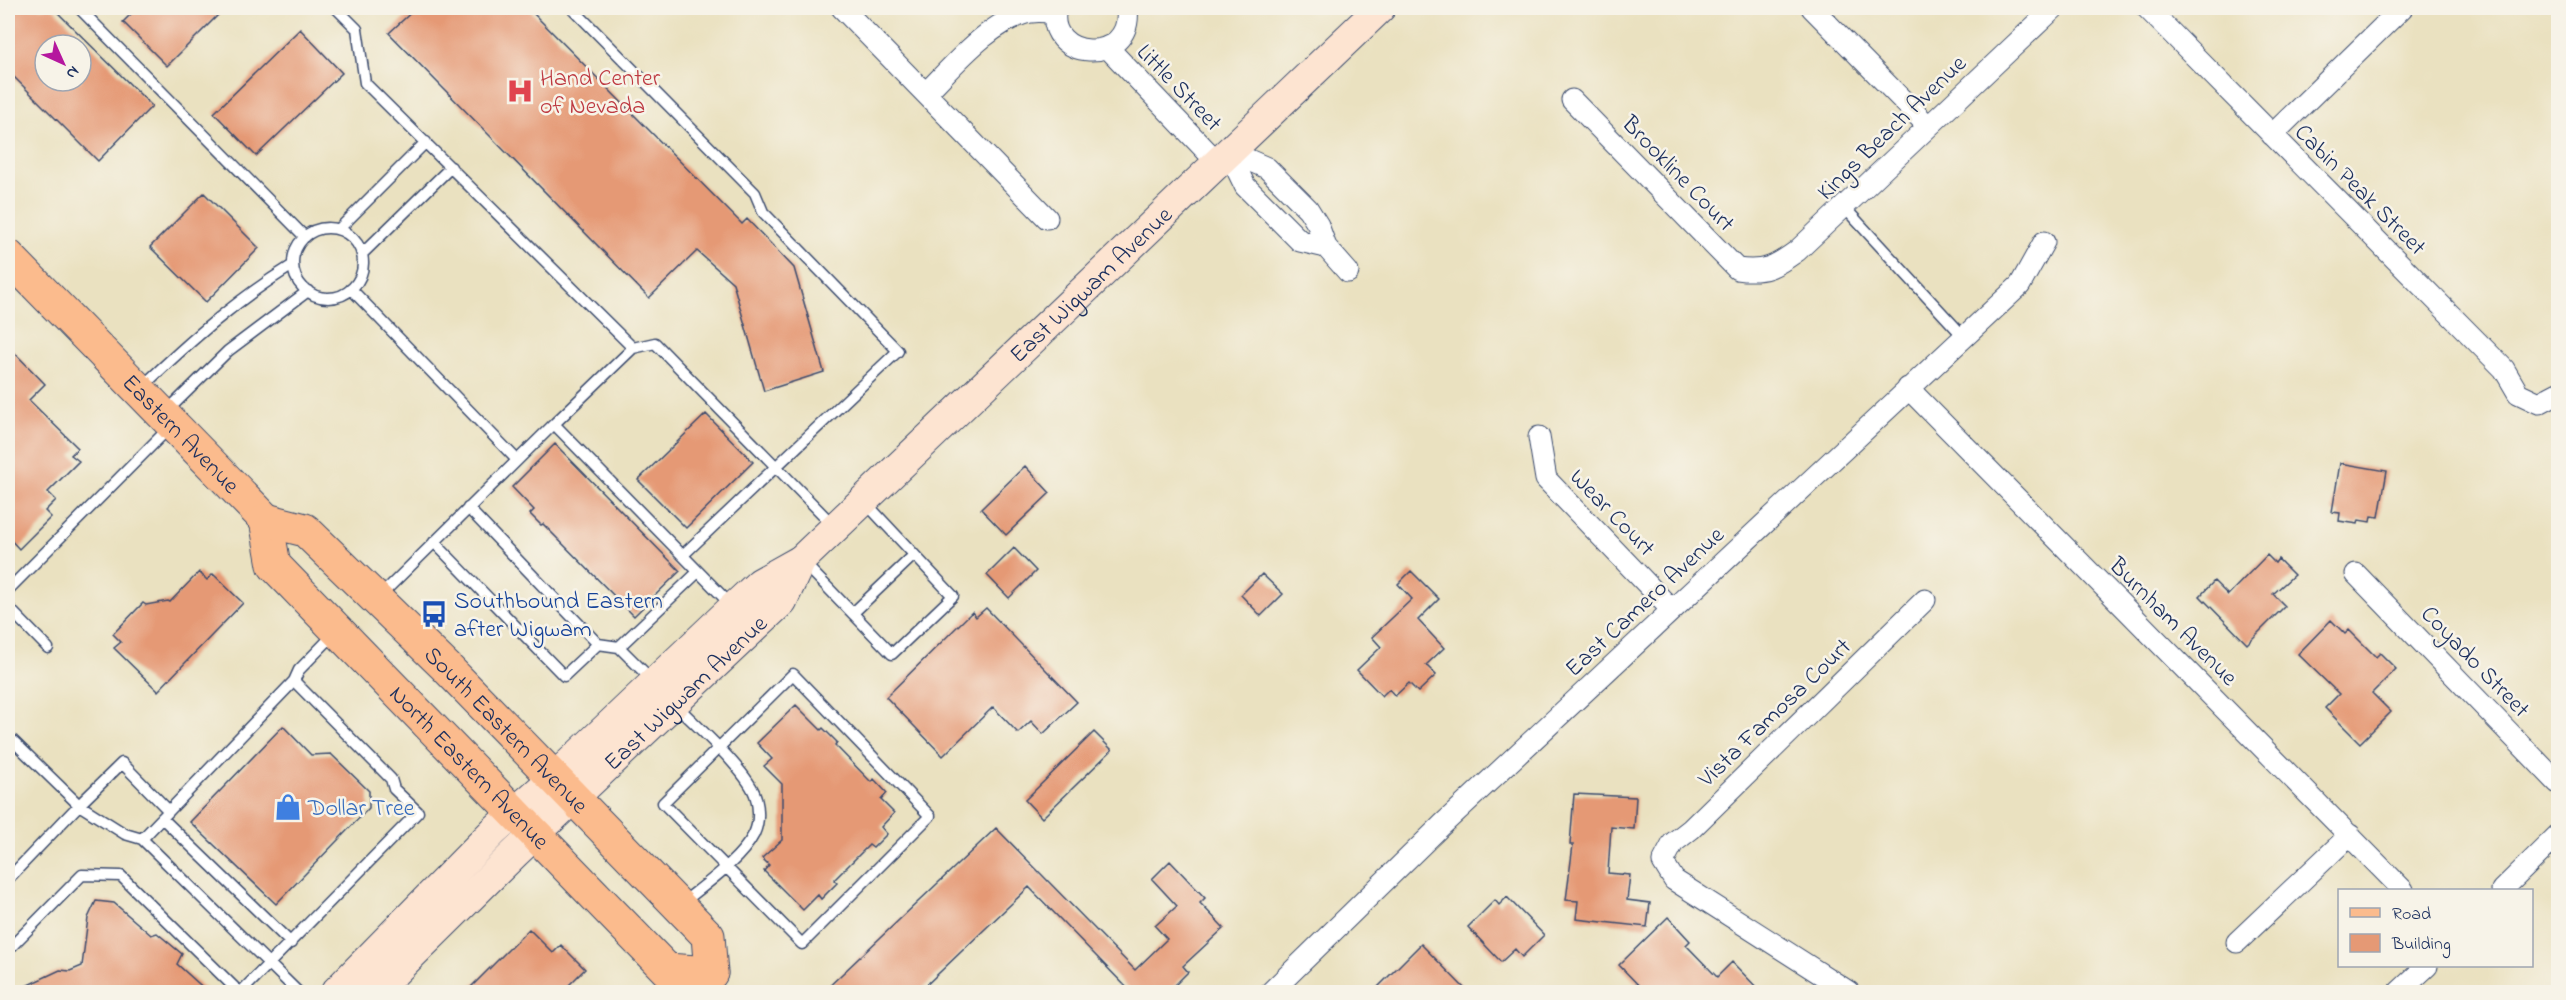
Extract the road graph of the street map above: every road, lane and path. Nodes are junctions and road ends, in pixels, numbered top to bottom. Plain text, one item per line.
1 (79, 8) edge
2 (336, 8) edge
3 (572, 8) edge
4 (842, 8) edge
5 (1127, 8) edge
6 (1380, 8) edge
7 (1812, 8) edge
8 (2054, 8) edge
9 (2147, 8) edge
10 (2402, 8) edge
11 (1055, 10) edge
12 (1107, 47) junction
13 (926, 93) junction
14 (1572, 100) dead end
15 (1928, 126) junction
16 (2272, 135) junction
17 (426, 142) junction
18 (1222, 156) junction
19 (451, 167) junction
20 (1844, 207) junction
21 (1047, 218) dead end
22 (339, 229) junction
23 (305, 237) junction
24 (2044, 242) dead end
25 (362, 254) junction
26 (8, 256) edge
27 (293, 265) junction
28 (1348, 272) dead end
29 (1755, 272) joint
30 (351, 289) junction
31 (308, 291) junction
32 (1964, 337) junction
33 (633, 348) junction
34 (1908, 388) junction
35 (139, 390) junction
36 (2559, 393) edge
37 (168, 420) junction
38 (554, 424) junction
39 (1539, 437) dead end
40 (517, 460) junction
41 (777, 467) junction
42 (862, 499) junction
43 (468, 508) junction
44 (266, 520) junction
45 (834, 526) junction
46 (434, 542) junction
47 (683, 555) junction
48 (914, 555) junction
49 (801, 560) junction
50 (698, 572) junction
51 (2356, 574) dead end
52 (8, 590) edge
53 (378, 599) junction
54 (1925, 600) dead end
55 (8, 607) edge
56 (733, 608) junction
57 (1672, 610) junction
58 (853, 613) junction
59 (338, 630) junction
60 (598, 645) junction
61 (619, 647) junction
62 (48, 648) dead end
63 (294, 681) junction
64 (654, 682) junction
65 (675, 704) junction
66 (8, 736) edge
67 (717, 748) junction
68 (2559, 783) edge
69 (79, 805) junction
70 (546, 805) junction
71 (165, 815) junction
72 (2350, 835) junction
73 (2559, 835) edge
74 (142, 839) junction
75 (725, 867) junction
76 (8, 879) edge
77 (2401, 889) edge
78 (2504, 889) edge
79 (679, 906) junction
80 (2237, 942) dead end
81 (291, 943) junction
82 (8, 950) edge
83 (270, 964) junction
84 (2426, 967) edge
85 (721, 983) edge
86 (386, 985) edge
87 (240, 993) edge
88 (298, 993) edge
89 (336, 993) edge
90 (1271, 993) edge
91 (1849, 993) edge
92 (2399, 993) edge

1 - 23 lane
2 - 17 lane
3 - 41 lane
4 - 13 street
5 - 12 street
6 - 18 main road, East Wigwam Avenue
7 - 15 street
8 - 15 street, Kings Beach Avenue
9 - 16 street, Cabin Peak Street
10 - 16 street
11 - 12 street
11 - 13 street
12 - 18 street, Little Street
13 - 21 street
14 - 29 street, Brookline Court
15 - 20 street, Kings Beach Avenue
16 - 36 street, Cabin Peak Street
17 - 19 lane
17 - 22 lane
18 - 28 street
18 - 42 main road, East Wigwam Avenue
19 - 25 lane
19 - 33 lane
20 - 29 street, Kings Beach Avenue
20 - 32 lane
22 - 23 lane
22 - 25 lane
23 - 27 lane
24 - 32 street, East Camero Avenue
25 - 30 lane
26 - 35 main road, Eastern Avenue
27 - 31 lane
27 - 35 lane
30 - 31 lane
30 - 40 lane
31 - 37 lane
32 - 34 street, East Camero Avenue
33 - 38 lane
33 - 41 lane
34 - 57 street, East Camero Avenue
34 - 72 street, Burnham Avenue
35 - 37 main road, Eastern Avenue
37 - 44 main road, Eastern Avenue
37 - 52 lane
38 - 40 lane
38 - 47 lane
39 - 57 street, Wear Court
40 - 43 lane
41 - 45 lane
41 - 47 lane
42 - 45 main road, East Wigwam Avenue
42 - 48 lane
43 - 46 lane
43 - 60 lane
44 - 53 main road, South Eastern Avenue
44 - 59 main road, North Eastern Avenue
45 - 49 main road, East Wigwam Avenue
46 - 53 lane
46 - 60 lane
47 - 50 lane
48 - 58 lane
48 - 58 lane
49 - 56 main road, East Wigwam Avenue
49 - 58 lane
49 - 65 main road, East Wigwam Avenue
50 - 56 lane
50 - 61 lane
51 - 68 street, Coyado Street
53 - 70 main road, South Eastern Avenue
54 - 91 street, Vista Famosa Court
55 - 62 lane
56 - 64 main road, East Wigwam Avenue
57 - 90 street, East Camero Avenue
59 - 63 lane
59 - 70 main road, North Eastern Avenue
60 - 61 lane
61 - 64 lane
63 - 71 lane
63 - 81 lane
64 - 70 main road, East Wigwam Avenue
65 - 67 lane
65 - 70 main road, East Wigwam Avenue
66 - 69 lane
67 - 75 lane
67 - 75 lane
67 - 75 lane
69 - 71 lane
69 - 74 lane
69 - 76 lane
70 - 79 main road, South Eastern Avenue
70 - 85 main road, North Eastern Avenue
70 - 86 main road
70 - 89 main road
71 - 74 lane
71 - 81 lane
72 - 77 street, Burnham Avenue
72 - 80 street
73 - 78 street
74 - 83 lane
75 - 79 lane
79 - 85 main road, South Eastern Avenue
81 - 83 lane
82 - 87 lane
83 - 87 lane
83 - 88 lane
84 - 92 street

